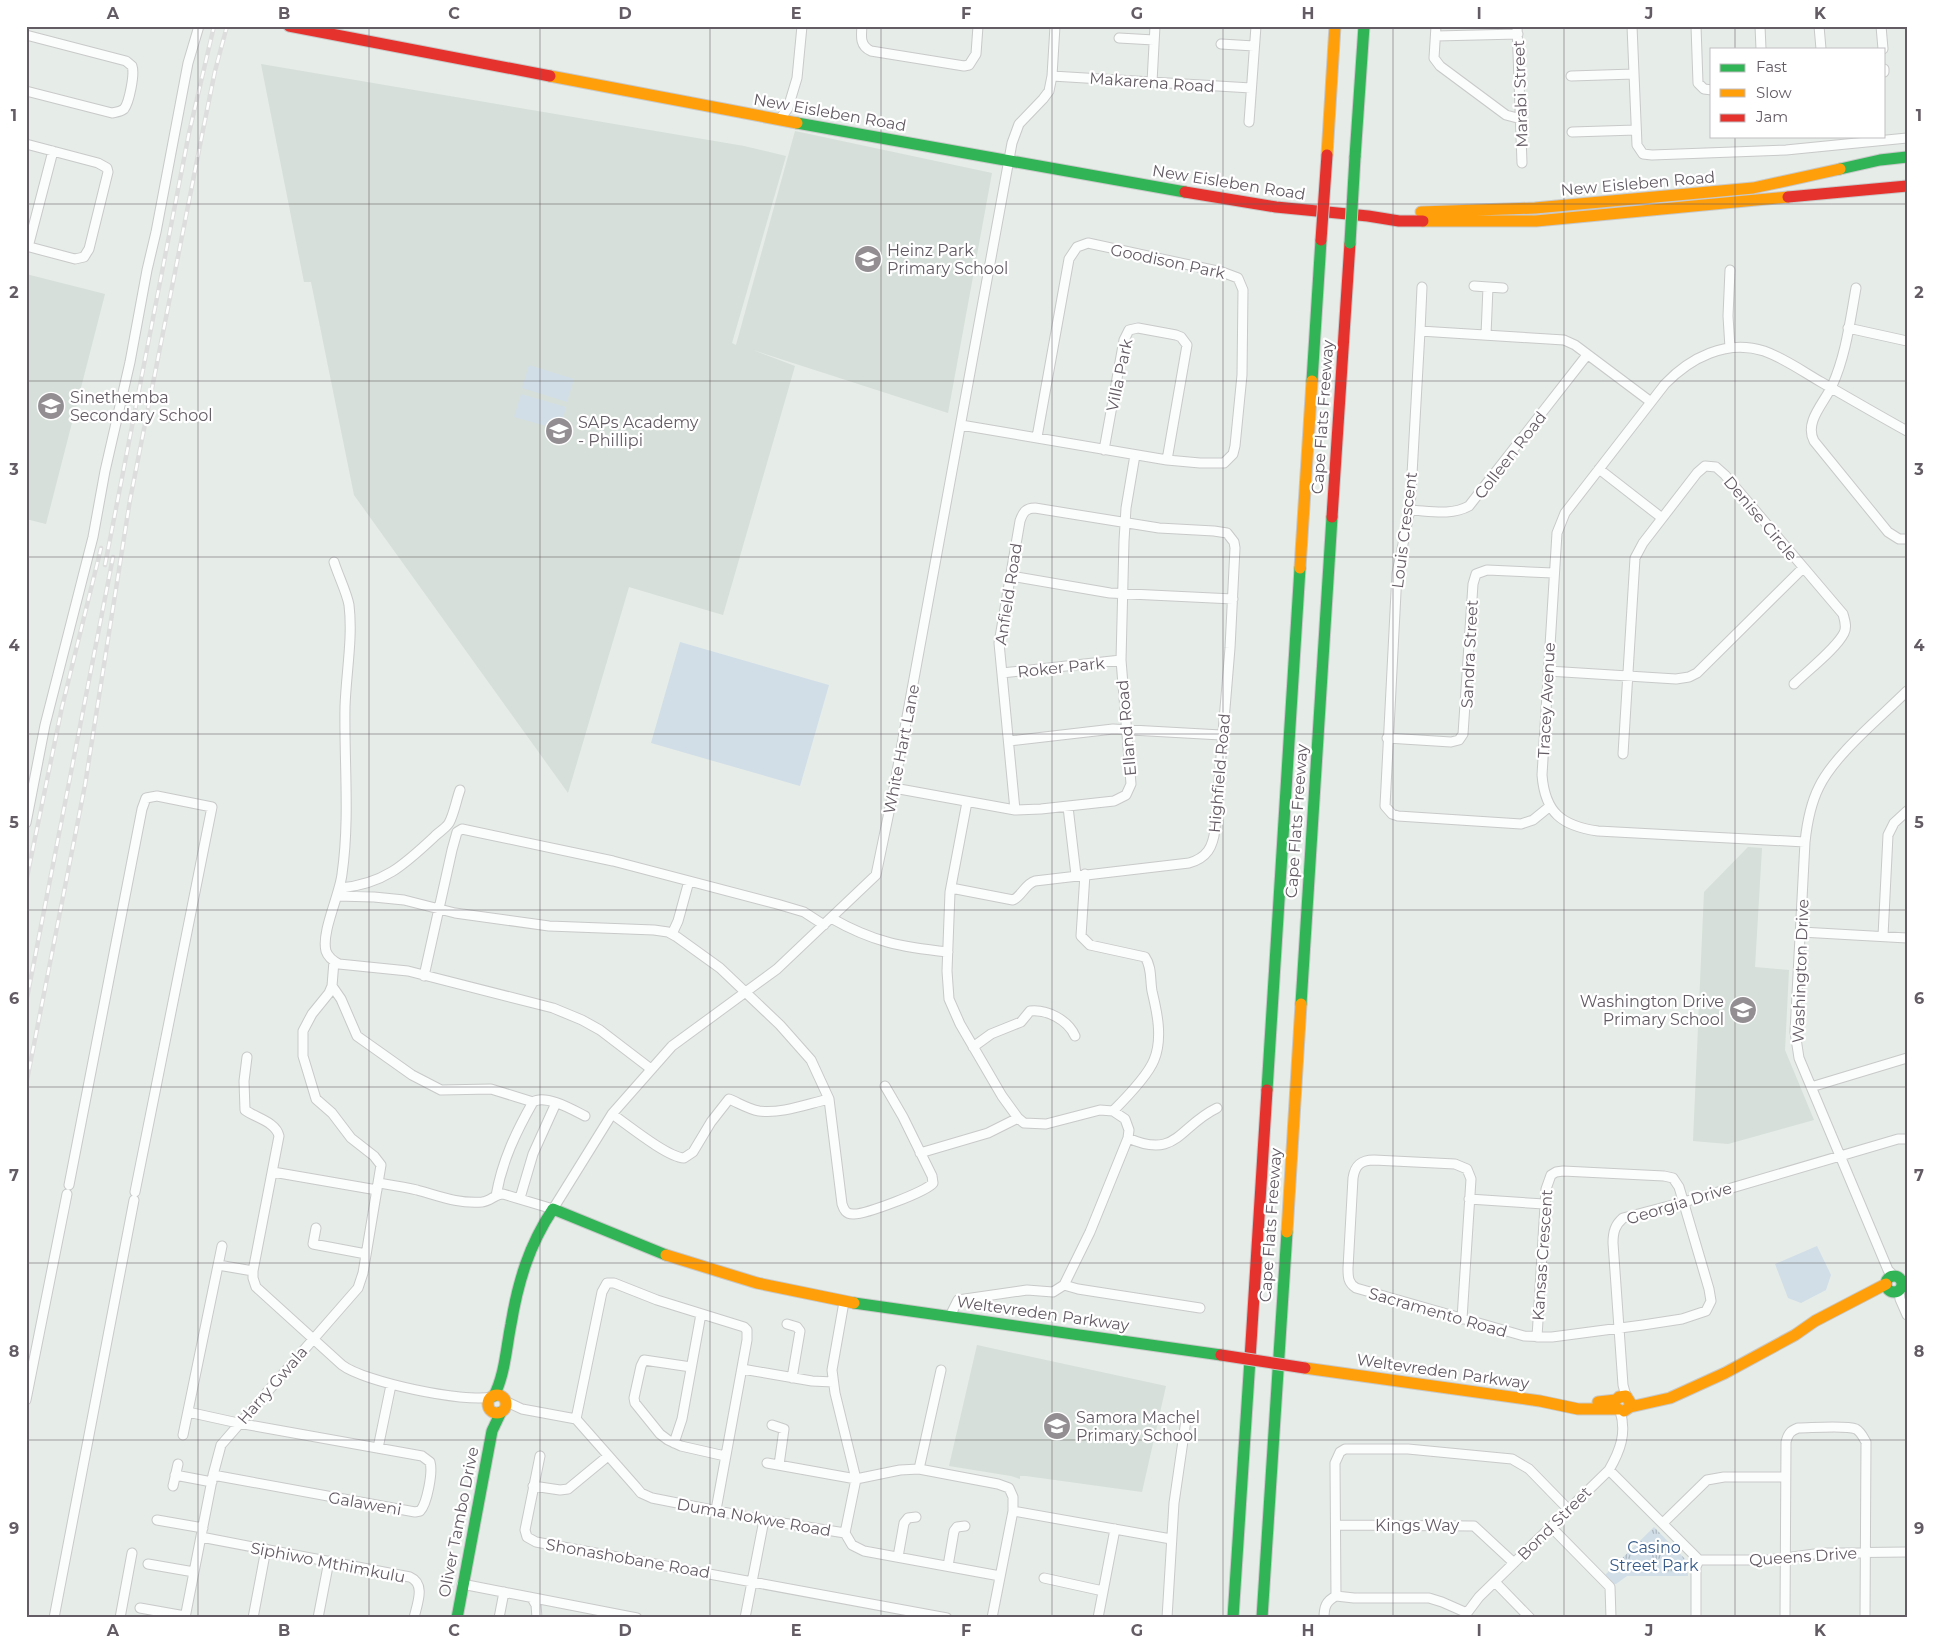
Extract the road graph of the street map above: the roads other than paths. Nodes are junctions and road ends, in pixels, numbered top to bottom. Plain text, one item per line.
1 (199, 26) edge
2 (289, 26) edge
3 (802, 26) edge
4 (862, 26) edge
5 (978, 26) edge
6 (1055, 26) edge
7 (1155, 26) edge
8 (1256, 26) edge
9 (1335, 26) edge
10 (1364, 26) edge
11 (1632, 26) edge
12 (1696, 26) edge
13 (1760, 26) edge
14 (1819, 26) edge
15 (1881, 26) edge
16 (1518, 30) edge
17 (1436, 31) edge
18 (26, 35) edge
19 (1119, 38) dead end
20 (1154, 40) junction
21 (1221, 44) dead end
22 (1254, 46) junction
23 (1761, 48) edge
24 (1821, 48) edge
25 (1883, 48) edge
26 (1634, 74) junction
27 (1052, 76) junction
28 (1570, 76) dead end
29 (1152, 82) junction
30 (1251, 88) junction
31 (1710, 90) edge
32 (26, 91) edge
33 (1521, 119) junction
34 (785, 120) junction
35 (1249, 122) dead end
36 (1636, 130) junction
37 (1572, 132) dead end
38 (1907, 138) edge
39 (26, 144) edge
40 (53, 151) junction
41 (1907, 157) edge
42 (1009, 161) junction
43 (1522, 163) dead end
44 (1907, 186) edge
45 (1368, 216) junction
46 (27, 247) edge
47 (1730, 270) dead end
48 (1474, 286) dead end
49 (1422, 287) dead end
50 (1488, 287) junction
51 (1503, 288) dead end
52 (1856, 288) dead end
53 (1848, 328) junction
54 (1420, 331) junction
55 (1486, 335) junction
56 (1907, 341) edge
57 (1730, 348) junction
58 (1587, 356) junction
59 (1831, 388) junction
60 (1651, 402) junction
61 (961, 424) junction
62 (1907, 431) edge
63 (1037, 437) junction
64 (1104, 450) junction
65 (1135, 455) junction
66 (1166, 460) junction
67 (1599, 469) junction
68 (1410, 510) junction
69 (1662, 518) junction
70 (1125, 523) junction
71 (1907, 540) edge
72 (334, 562) dead end
73 (1803, 568) junction
74 (1553, 573) junction
75 (1011, 576) junction
76 (1123, 594) junction
77 (1233, 598) junction
78 (1121, 660) junction
79 (1548, 672) junction
80 (1002, 673) junction
81 (1628, 676) junction
82 (1794, 684) dead end
83 (1907, 692) edge
84 (1126, 729) junction
85 (1221, 736) junction
86 (1387, 738) junction
87 (1009, 741) junction
88 (1623, 754) dead end
89 (894, 788) junction
90 (460, 790) dead end
91 (967, 802) junction
92 (1068, 807) junction
93 (1549, 807) junction
94 (1015, 810) junction
95 (1907, 811) edge
96 (26, 823) edge
97 (449, 823) junction
98 (462, 829) junction
99 (1805, 842) junction
100 (1081, 874) junction
101 (689, 881) junction
102 (951, 885) junction
103 (338, 892) junction
104 (438, 910) junction
105 (831, 918) junction
106 (824, 925) junction
107 (1801, 932) junction
108 (672, 934) junction
109 (1883, 936) junction
110 (1907, 938) edge
111 (948, 952) junction
112 (334, 961) junction
113 (424, 976) junction
114 (332, 986) junction
115 (745, 991) junction
116 (1074, 1036) dead end
117 (972, 1047) junction
118 (247, 1057) dead end
119 (1907, 1058) edge
120 (650, 1069) junction
121 (885, 1086) dead end
122 (1811, 1087) junction
123 (829, 1099) junction
124 (533, 1102) junction
125 (556, 1103) junction
126 (1218, 1108) dead end
127 (1113, 1111) junction
128 (612, 1114) junction
129 (585, 1116) dead end
130 (1018, 1118) junction
131 (1128, 1138) junction
132 (1907, 1139) edge
133 (920, 1153) junction
134 (1841, 1156) junction
135 (273, 1172) junction
136 (378, 1187) junction
137 (496, 1196) junction
138 (520, 1198) junction
139 (1469, 1199) junction
140 (1684, 1202) junction
141 (1544, 1204) junction
142 (553, 1209) junction
143 (316, 1228) dead end
144 (222, 1246) dead end
145 (366, 1254) junction
146 (218, 1265) junction
147 (253, 1271) junction
148 (1896, 1284) edge
149 (1064, 1285) junction
150 (844, 1302) junction
151 (1200, 1308) dead end
152 (701, 1314) junction
153 (1907, 1315) edge
154 (950, 1316) junction
155 (1462, 1318) junction
156 (787, 1324) dead end
157 (1619, 1328) junction
158 (1537, 1337) junction
159 (313, 1339) junction
160 (691, 1367) junction
161 (742, 1369) junction
162 (940, 1370) dead end
163 (792, 1378) junction
164 (833, 1382) junction
165 (391, 1385) junction
166 (26, 1400) edge
167 (1623, 1403) junction
168 (497, 1404) junction
169 (188, 1412) junction
170 (576, 1419) junction
171 (1186, 1420) dead end
172 (238, 1423) junction
173 (772, 1425) dead end
174 (183, 1435) dead end
175 (674, 1443) junction
176 (378, 1448) junction
177 (540, 1456) dead end
178 (608, 1456) junction
179 (725, 1456) junction
180 (767, 1463) dead end
181 (178, 1464) dead end
182 (778, 1465) junction
183 (919, 1468) junction
184 (1609, 1470) junction
185 (175, 1475) junction
186 (1785, 1477) junction
187 (212, 1479) junction
188 (856, 1479) junction
189 (173, 1486) dead end
190 (534, 1486) junction
191 (1568, 1509) junction
192 (716, 1510) junction
193 (1013, 1511) junction
194 (916, 1517) dead end
195 (157, 1520) dead end
196 (764, 1520) junction
197 (1663, 1523) junction
198 (1336, 1525) junction
199 (965, 1526) dead end
200 (1551, 1527) junction
201 (202, 1528) junction
202 (1115, 1529) junction
203 (845, 1533) junction
204 (201, 1537) junction
205 (1171, 1539) junction
206 (266, 1549) junction
207 (1865, 1552) junction
208 (1907, 1552) edge
209 (132, 1553) dead end
210 (898, 1557) junction
211 (1786, 1557) junction
212 (1699, 1560) junction
213 (329, 1561) junction
214 (1514, 1563) junction
215 (148, 1564) dead end
216 (948, 1566) junction
217 (194, 1572) junction
218 (1000, 1576) junction
219 (1044, 1578) dead end
220 (752, 1581) junction
221 (1495, 1582) junction
222 (462, 1584) junction
223 (1103, 1591) junction
224 (504, 1592) junction
225 (1336, 1596) junction
226 (532, 1598) junction
227 (140, 1608) dead end
228 (600, 1614) edge
229 (1466, 1615) edge
230 (538, 1616) edge
231 (185, 1617) edge
232 (54, 1618) edge
233 (120, 1618) edge
234 (253, 1618) edge
235 (318, 1618) edge
236 (414, 1618) edge
237 (457, 1618) edge
238 (499, 1618) edge
239 (637, 1618) edge
240 (745, 1618) edge
241 (947, 1618) edge
242 (992, 1618) edge
243 (1098, 1618) edge
244 (1166, 1618) edge
245 (1233, 1618) edge
246 (1262, 1618) edge
247 (1324, 1618) edge
248 (1530, 1618) edge
249 (1612, 1618) edge
250 (1696, 1618) edge
251 (1785, 1618) edge
252 (1865, 1618) edge

1 - 96 street
2 - 34 main road, New Eisleben Road
3 - 34 street
4 - 5 street
6 - 27 street, White Hart Lane
7 - 20 street
8 - 22 street
9 - 245 main road, Cape Flats Freeway, bridge
10 - 246 main road, Cape Flats Freeway, bridge
11 - 26 street
12 - 31 street
13 - 23 street
14 - 24 street
15 - 25 street
16 - 17 street
16 - 33 street, Marabi Street
17 - 33 street
18 - 32 street
19 - 20 street
20 - 29 street
21 - 22 street
22 - 30 street
26 - 28 street
26 - 36 street
27 - 29 street, Makarena Road
27 - 42 street, White Hart Lane
29 - 30 street, Makarena Road
30 - 35 street
33 - 43 street, Marabi Street
34 - 42 main road, New Eisleben Road
36 - 37 street
36 - 38 street
39 - 40 street
40 - 46 street
40 - 46 street
41 - 45 main road, New Eisleben Road
42 - 45 main road, New Eisleben Road
42 - 61 street, White Hart Lane
44 - 45 main road, New Eisleben Road
47 - 57 street
48 - 50 street
49 - 54 street, Louis Crescent
50 - 51 street
50 - 55 street
52 - 53 street
53 - 56 street
53 - 59 street
54 - 55 street
54 - 68 street, Louis Crescent
55 - 58 street
57 - 59 street, Tracey Avenue
57 - 60 street, Tracey Avenue
58 - 60 street
58 - 68 street, Colleen Road
59 - 62 street, Tracey Avenue
59 - 71 street
60 - 67 street, Tracey Avenue
61 - 63 street
61 - 89 street, White Hart Lane
63 - 64 street
63 - 66 street, Goodison Park
64 - 65 street
64 - 66 street, Villa Park
65 - 66 street
65 - 70 street, Elland Road
67 - 69 street
67 - 74 street, Tracey Avenue
68 - 86 street, Louis Crescent
69 - 73 street, Denise Circle
69 - 81 street, Denise Circle
70 - 75 street, Anfield Road
70 - 76 street, Elland Road
70 - 77 street, Highfield Road
72 - 103 street
73 - 81 street, Denise Circle
73 - 82 street
74 - 79 street, Tracey Avenue
74 - 86 street, Sandra Street
75 - 76 street
75 - 80 street, Anfield Road
76 - 77 street
76 - 78 street, Elland Road
77 - 85 street, Highfield Road
78 - 80 street, Roker Park
78 - 84 street, Elland Road
79 - 81 street
79 - 93 street, Tracey Avenue
80 - 87 street, Anfield Road
81 - 88 street
83 - 99 street, Washington Drive
84 - 85 street
84 - 87 street
84 - 92 street, Elland Road
85 - 100 street, Highfield Road
86 - 93 street, Louis Crescent
87 - 94 street, Anfield Road
89 - 91 street, Elland Road
89 - 105 street, White Hart Lane
90 - 97 street
91 - 94 street, Elland Road
91 - 102 street
92 - 94 street, Elland Road
92 - 100 street
93 - 99 street
95 - 109 street
97 - 98 street
97 - 103 street
98 - 101 street
98 - 104 street
99 - 107 street, Washington Drive
100 - 102 street, Highfield Road
100 - 127 street
101 - 106 street
101 - 108 street
102 - 111 street
103 - 104 street
103 - 112 street
104 - 108 street
104 - 113 street
105 - 106 street, White Hart Lane
105 - 111 street
106 - 115 street, White Hart Lane
107 - 109 street
107 - 122 street, Washington Drive
108 - 115 street
109 - 110 street
111 - 117 street
112 - 113 street
112 - 114 street
113 - 120 street
114 - 124 street
114 - 136 street, Harry Gwala
115 - 120 street, White Hart Lane
115 - 123 street
116 - 117 street
117 - 130 street
118 - 135 street
119 - 122 street
120 - 128 street, White Hart Lane
121 - 133 street
122 - 134 street, Washington Drive
123 - 128 street
123 - 133 street
124 - 125 street
124 - 137 street
125 - 129 street
125 - 138 street
126 - 131 street
127 - 130 street
127 - 131 street
128 - 142 street, White Hart Lane
130 - 133 street
131 - 149 street
132 - 134 street, Georgia Drive
134 - 140 street, Georgia Drive
134 - 148 street, Washington Drive
135 - 136 street
135 - 147 street
136 - 137 street
136 - 145 street, Harry Gwala
137 - 138 street
138 - 142 street
139 - 141 street
139 - 155 street
139 - 155 street, Sacramento Road
140 - 141 street, Kansas Crescent
140 - 157 street, Georgia Drive
140 - 157 street, Kansas Crescent
141 - 158 street, Kansas Crescent
142 - 150 main road, Weltevreden Parkway
142 - 168 main road, Oliver Tambo Drive
143 - 145 street
144 - 146 street
145 - 159 street, Harry Gwala
146 - 147 street
146 - 169 street
147 - 159 street
148 - 153 street, Washington Drive
148 - 167 main road, Weltevreden Parkway
149 - 151 street
149 - 154 street
150 - 154 main road, Weltevreden Parkway
150 - 164 street, Duma Nokwe Road
152 - 160 street
152 - 161 street
152 - 170 street
154 - 167 main road, Weltevreden Parkway, bridge
155 - 158 street, Sacramento Road
156 - 163 street
157 - 158 street, Sacramento Road
157 - 167 street, Georgia Drive
159 - 165 street
159 - 172 street, Harry Gwala
160 - 175 street
160 - 175 street
161 - 163 street
161 - 179 street
162 - 183 street
163 - 164 street
164 - 188 street, Duma Nokwe Road
165 - 168 street
165 - 176 street
166 - 232 street
167 - 184 street, Bond Street
168 - 170 street
168 - 222 main road, Oliver Tambo Drive
169 - 172 street, Galaweni
169 - 174 street
170 - 178 street, Duma Nokwe Road
171 - 205 street
172 - 176 street, Galaweni
172 - 187 street, Harry Gwala
173 - 182 street
175 - 179 street
176 - 187 street, Galaweni
177 - 190 street, Shonashobane Road
178 - 190 street
178 - 192 street, Duma Nokwe Road
179 - 192 street
180 - 182 street
181 - 185 street
182 - 188 street
183 - 188 street
183 - 193 street
184 - 191 street, Bond Street
184 - 197 street
185 - 187 street
185 - 189 street
186 - 197 street
186 - 207 street
186 - 211 street
187 - 201 street, Harry Gwala
188 - 203 street, Duma Nokwe Road
190 - 220 street, Shonashobane Road
191 - 198 street
191 - 200 street, Bond Street
192 - 196 street, Duma Nokwe Road
193 - 202 street
193 - 218 street
194 - 210 street
195 - 201 street
196 - 203 street, Duma Nokwe Road
196 - 220 street
197 - 212 street
198 - 214 street, Kings Way
198 - 225 street
199 - 216 street
200 - 214 street, Bond Street
200 - 249 street
201 - 204 street, Harry Gwala
202 - 205 street
202 - 223 street
203 - 210 street
204 - 206 street, Siphiwo Mthimkulu
204 - 217 street, Harry Gwala
205 - 244 street
206 - 213 street, Siphiwo Mthimkulu
206 - 234 street
207 - 208 street, Queens Drive
207 - 211 street, Queens Drive
207 - 252 street
209 - 233 street
210 - 216 street
211 - 212 street, Queens Drive
211 - 251 street
212 - 250 street
213 - 235 street
213 - 236 street, Siphiwo Mthimkulu
214 - 221 street, Bond Street
215 - 217 street
216 - 218 street
217 - 231 street, Harry Gwala
218 - 242 street
219 - 223 street
220 - 240 street
220 - 241 street
221 - 229 street, Bond Street
221 - 248 street
222 - 224 street
222 - 237 main road, Oliver Tambo Drive
223 - 243 street
224 - 226 street
224 - 238 street
225 - 229 street
225 - 247 street
226 - 228 street
226 - 230 street
227 - 231 street
228 - 239 street

